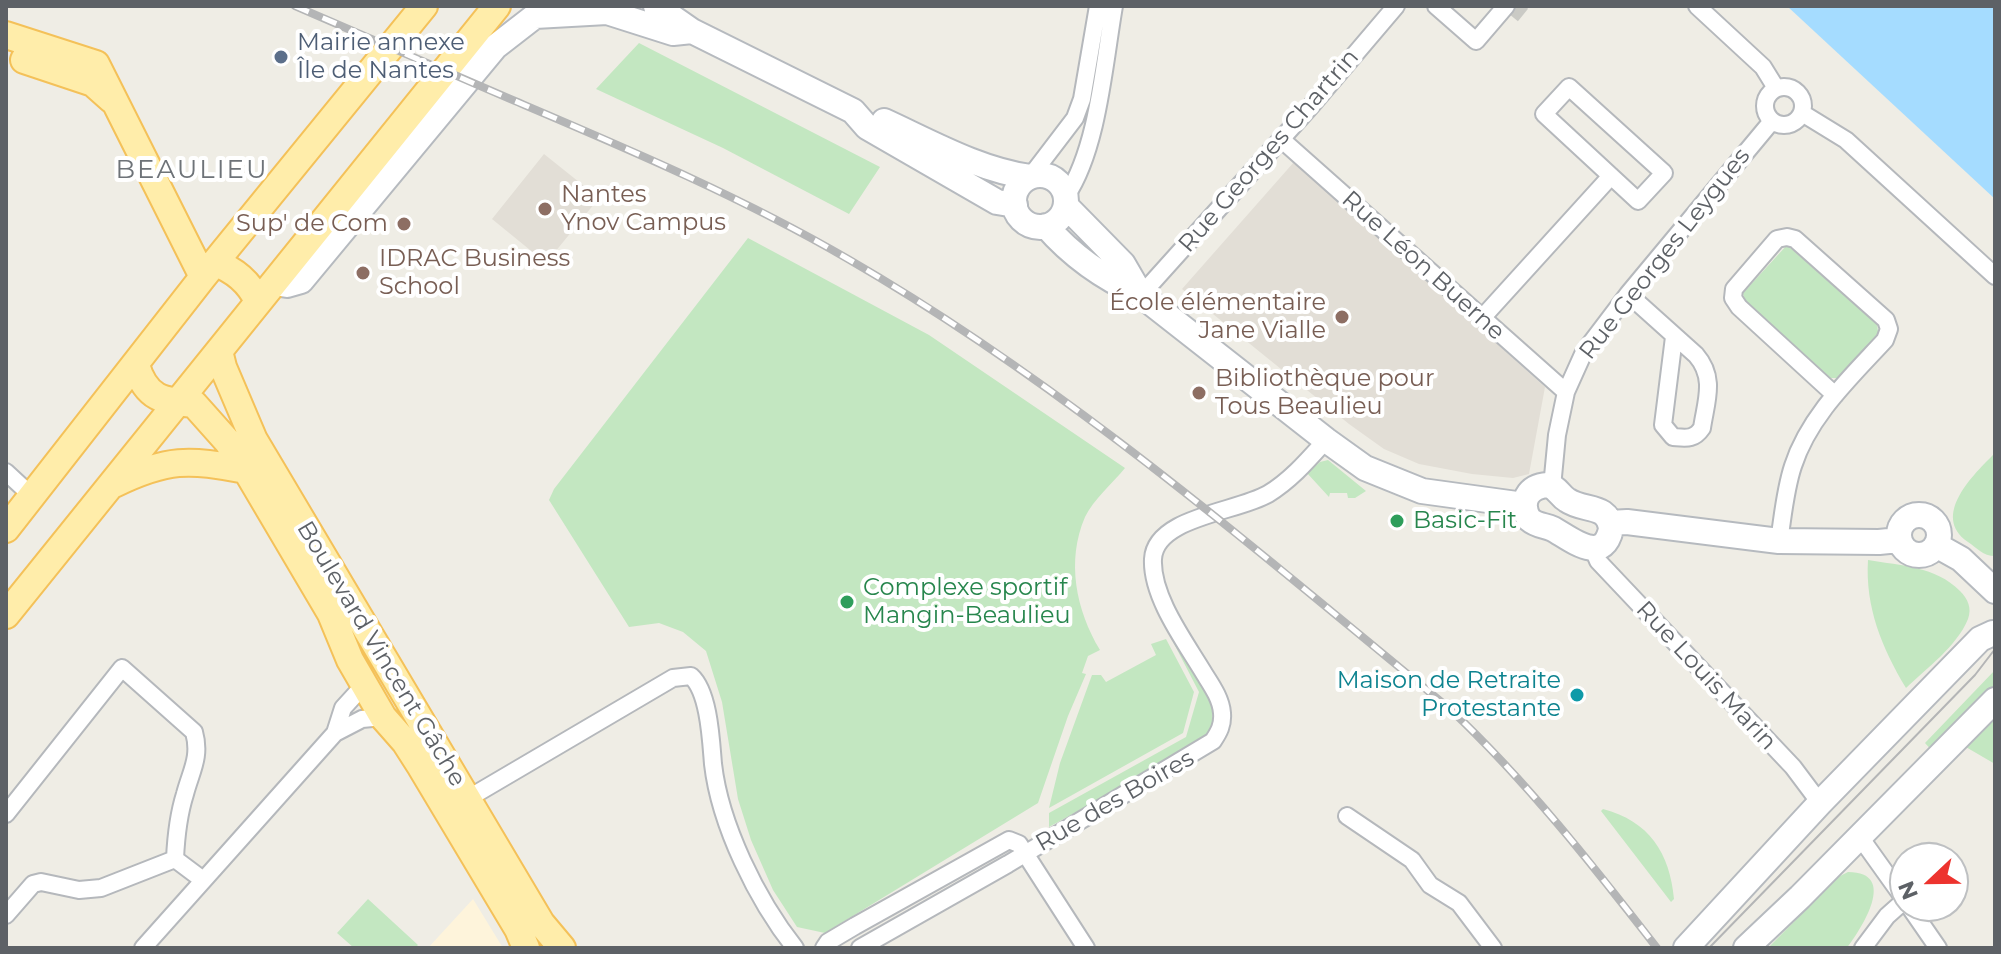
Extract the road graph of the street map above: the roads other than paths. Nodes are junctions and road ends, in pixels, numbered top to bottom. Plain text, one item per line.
1 (424, 6) edge
2 (497, 6) edge
3 (656, 6) edge
4 (1098, 6) edge
5 (1114, 6) edge
6 (1396, 6) edge
7 (1436, 6) edge
8 (1506, 6) edge
9 (1697, 6) edge
10 (692, 31) junction
11 (6, 35) edge
12 (6, 53) edge
13 (1776, 88) junction
14 (116, 105) junction
15 (1802, 113) junction
16 (858, 117) junction
17 (1772, 121) junction
18 (1281, 139) junction
19 (1611, 176) junction
20 (1030, 177) junction
21 (1066, 201) junction
22 (1015, 205) junction
23 (1046, 226) junction
24 (209, 270) junction
25 (1995, 276) edge
26 (266, 292) junction
27 (1628, 294) junction
28 (1141, 295) junction
29 (1482, 318) junction
30 (1674, 337) junction
31 (219, 351) junction
32 (136, 365) junction
33 (1566, 392) junction
34 (1835, 395) junction
35 (175, 404) junction
36 (1326, 440) junction
37 (246, 470) junction
38 (7, 476) edge
39 (108, 488) junction
40 (33, 497) junction
41 (1567, 498) junction
42 (1524, 505) junction
43 (1610, 523) junction
44 (1547, 526) junction
45 (6, 529) edge
46 (1779, 541) junction
47 (1584, 545) junction
48 (1995, 591) edge
49 (6, 615) edge
50 (1994, 633) edge
51 (364, 685) junction
52 (1995, 700) edge
53 (383, 717) junction
54 (335, 733) junction
55 (1820, 803) junction
56 (457, 805) junction
57 (6, 814) edge
58 (1347, 816) dead end
59 (1860, 837) junction
60 (1025, 853) junction
61 (175, 859) junction
62 (1889, 878) edge
63 (203, 880) junction
64 (1889, 914) edge
65 (6, 915) edge
66 (1920, 922) edge
67 (143, 948) edge
68 (526, 948) edge
69 (562, 948) edge
70 (795, 948) edge
71 (824, 948) edge
72 (860, 948) edge
73 (1086, 948) edge
74 (1493, 948) edge
75 (1686, 948) edge
76 (1746, 948) edge
77 (1863, 948) edge
78 (1938, 948) edge

1 - 24 main road
2 - 26 main road
3 - 10 street
4 - 20 street
5 - 21 street
6 - 18 street, Rue Georges Chartrin
7 - 8 street
9 - 13 street
10 - 16 street
10 - 26 street
11 - 14 main road
12 - 14 main road
13 - 15 street
13 - 17 street
14 - 24 main road
15 - 17 street
15 - 25 street
16 - 20 street
16 - 22 street
17 - 27 street, Rue Georges Leygues
18 - 28 street, Rue Georges Chartrin
18 - 29 street, Rue Léon Buerne
19 - 19 street
19 - 29 street
20 - 21 street
20 - 22 street
21 - 23 street
21 - 28 street
22 - 23 street
23 - 28 street
24 - 26 main road
24 - 32 main road
26 - 31 main road
27 - 30 street
27 - 33 street, Rue Georges Leygues
28 - 36 street
29 - 33 street, Rue Léon Buerne
30 - 30 street
31 - 35 main road
31 - 56 main road, Boulevard Vincent Gâche
32 - 35 main road
32 - 40 main road
33 - 41 street, Rue Georges Leygues
34 - 34 street
34 - 46 street
35 - 37 main road, Boulevard Vincent Gâche
35 - 39 main road
36 - 42 street
36 - 60 street, Rue des Boires
37 - 39 main road
37 - 51 main road, Boulevard Vincent Gâche
38 - 40 street
39 - 49 main road
40 - 45 main road
41 - 42 street
41 - 43 street
41 - 44 street
41 - 47 street
42 - 44 street
43 - 46 street
43 - 47 street
44 - 47 street
46 - 48 street
47 - 55 street, Rue Louis Marin
50 - 55 street
51 - 53 main road, Boulevard Vincent Gâche
51 - 54 street
52 - 59 street
53 - 54 street
53 - 56 main road, Boulevard Vincent Gâche
54 - 63 street
55 - 75 street
56 - 68 main road, Boulevard Vincent Gâche
56 - 69 main road, Boulevard Vincent Gâche
56 - 70 street
57 - 61 street
58 - 74 street
59 - 62 street
59 - 76 street
60 - 71 street, Rue des Boires
60 - 72 street, Rue des Boires
60 - 73 street
61 - 63 street
61 - 65 street
63 - 67 street
64 - 77 street
66 - 78 street

